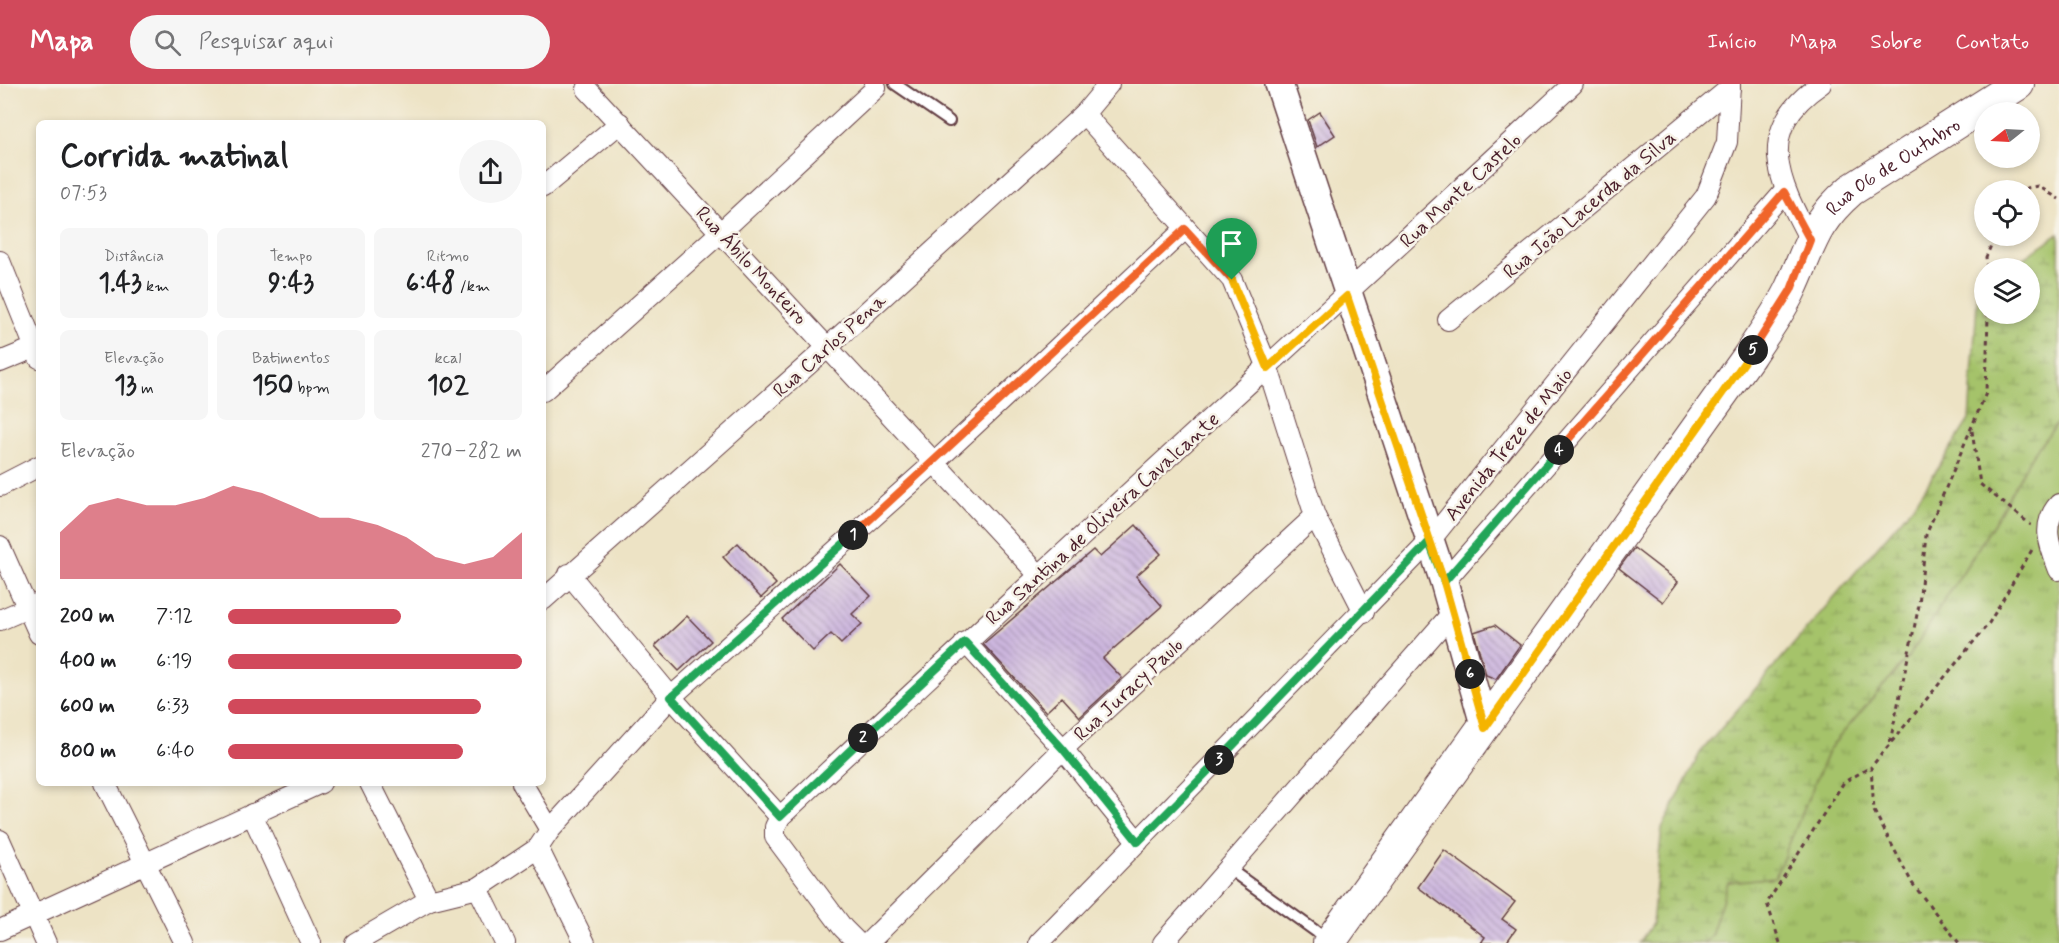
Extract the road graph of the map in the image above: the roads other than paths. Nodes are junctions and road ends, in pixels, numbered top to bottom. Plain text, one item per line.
1 (1109, 84) edge
2 (1279, 84) edge
3 (1573, 84) edge
4 (1794, 84) edge
5 (1821, 84) edge
6 (2018, 84) edge
7 (884, 85) edge
8 (1730, 86) edge
9 (587, 89) dead end
10 (1084, 114) junction
11 (1788, 114) junction
12 (949, 121) dead end
13 (620, 123) junction
14 (546, 185) edge
15 (1784, 192) junction
16 (1185, 229) junction
17 (721, 232) junction
18 (1810, 240) junction
19 (0, 261) edge
20 (1347, 296) junction
21 (1448, 320) dead end
22 (828, 346) junction
23 (36, 351) edge
24 (36, 353) edge
25 (0, 362) edge
26 (1268, 368) junction
27 (546, 388) edge
28 (934, 463) junction
29 (36, 468) edge
30 (0, 486) edge
31 (2059, 504) edge
32 (1315, 516) junction
33 (1429, 542) junction
34 (0, 546) edge
35 (2059, 570) edge
36 (569, 574) junction
37 (1038, 574) junction
38 (1444, 582) junction
39 (546, 597) edge
40 (34, 606) edge
41 (1364, 612) junction
42 (1453, 612) junction
43 (0, 620) edge
44 (965, 642) junction
45 (671, 697) junction
46 (1485, 728) junction
47 (1063, 749) junction
48 (107, 786) edge
49 (314, 786) edge
50 (372, 786) edge
51 (524, 786) edge
52 (252, 814) junction
53 (780, 817) junction
54 (550, 830) junction
55 (0, 840) edge
56 (1138, 842) junction
57 (538, 848) junction
58 (146, 864) junction
59 (1229, 869) junction
60 (478, 888) junction
61 (429, 900) junction
62 (33, 915) junction
63 (0, 930) edge
64 (1330, 942) edge
65 (46, 943) edge
66 (185, 943) edge
67 (311, 943) edge
68 (355, 943) edge
69 (505, 943) edge
70 (585, 943) edge
71 (858, 943) edge
72 (868, 943) edge
73 (1039, 943) edge
74 (1163, 943) edge

1 - 10 street, Rua Carlos Pena
2 - 20 main road
3 - 20 street, Rua Monte Castelo
4 - 11 street
5 - 11 street
6 - 18 main road, Rua 06 de Outubro
7 - 12 lane
7 - 17 street
8 - 21 street, Rua João Lacerda da Silva
8 - 33 street, Avenida Treze de Maio
9 - 13 street, Rua Ábilo Monteiro
10 - 16 street
10 - 22 street, Rua Carlos Pena
11 - 15 street
13 - 14 street
13 - 17 street, Rua Ábilo Monteiro
15 - 18 street
15 - 38 street, Avenida Treze de Maio
16 - 26 street
16 - 28 street
17 - 22 street, Rua Ábilo Monteiro
17 - 27 street
18 - 46 main road, Rua 06 de Outubro
19 - 23 street
20 - 26 street, Rua Santina de Oliveira Cavalcante
20 - 33 main road
22 - 28 street, Rua Ábilo Monteiro
22 - 36 street, Rua Carlos Pena
24 - 25 street
26 - 32 street
26 - 37 street, Rua Santina de Oliveira Cavalcante
28 - 37 street, Rua Ábilo Monteiro
28 - 45 street
29 - 30 street
31 - 35 street
32 - 41 street
32 - 47 street, Rua Juracy Paulo
33 - 38 main road
33 - 41 street, Avenida Treze de Maio
34 - 40 street
36 - 39 street, Rua Carlos Pena
36 - 45 street
37 - 44 street, Rua Santina de Oliveira Cavalcante
38 - 42 main road
40 - 43 street
41 - 56 street, Avenida Treze de Maio
42 - 46 main road
42 - 59 street
44 - 47 street
44 - 53 street, Rua Santina de Oliveira Cavalcante
45 - 53 street
45 - 54 street
46 - 64 main road, Rua 06 de Outubro
47 - 56 street
47 - 72 street, Rua Juracy Paulo
48 - 58 street
49 - 52 street
50 - 61 street
51 - 54 street
52 - 58 street
52 - 67 street
53 - 71 street
54 - 57 street
55 - 62 street
56 - 73 street, Avenida Treze de Maio
57 - 60 street
57 - 70 street
58 - 62 street
58 - 66 street
59 - 64 lane
59 - 74 street
60 - 61 street
60 - 69 street
61 - 68 street
62 - 63 street
62 - 65 street

